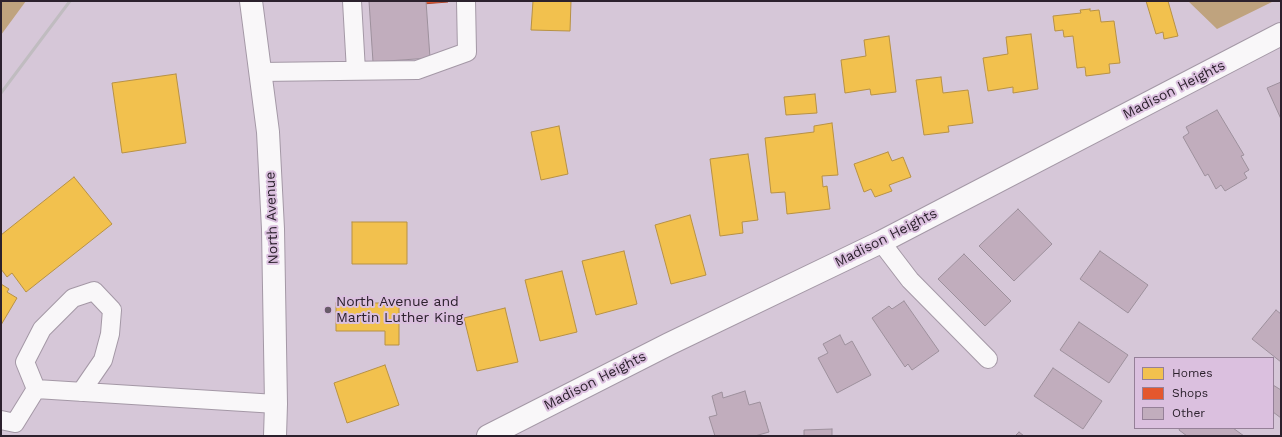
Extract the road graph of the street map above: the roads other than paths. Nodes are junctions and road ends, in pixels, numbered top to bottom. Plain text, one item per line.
1 (251, 1) edge
2 (352, 1) edge
3 (466, 1) edge
4 (1281, 34) edge
5 (356, 71) junction
6 (260, 72) junction
7 (881, 242) junction
8 (988, 358) dead end
9 (36, 389) junction
10 (81, 392) junction
11 (276, 404) junction
12 (1, 420) edge
13 (275, 436) edge
14 (488, 436) edge

1 - 6 street, North Avenue
2 - 5 lane
3 - 5 lane
4 - 7 street, Madison Heights
5 - 6 lane
6 - 11 street, North Avenue
7 - 8 lane
7 - 14 street, Madison Heights
9 - 10 lane
9 - 10 lane
9 - 12 lane
10 - 11 lane
11 - 13 street, North Avenue

